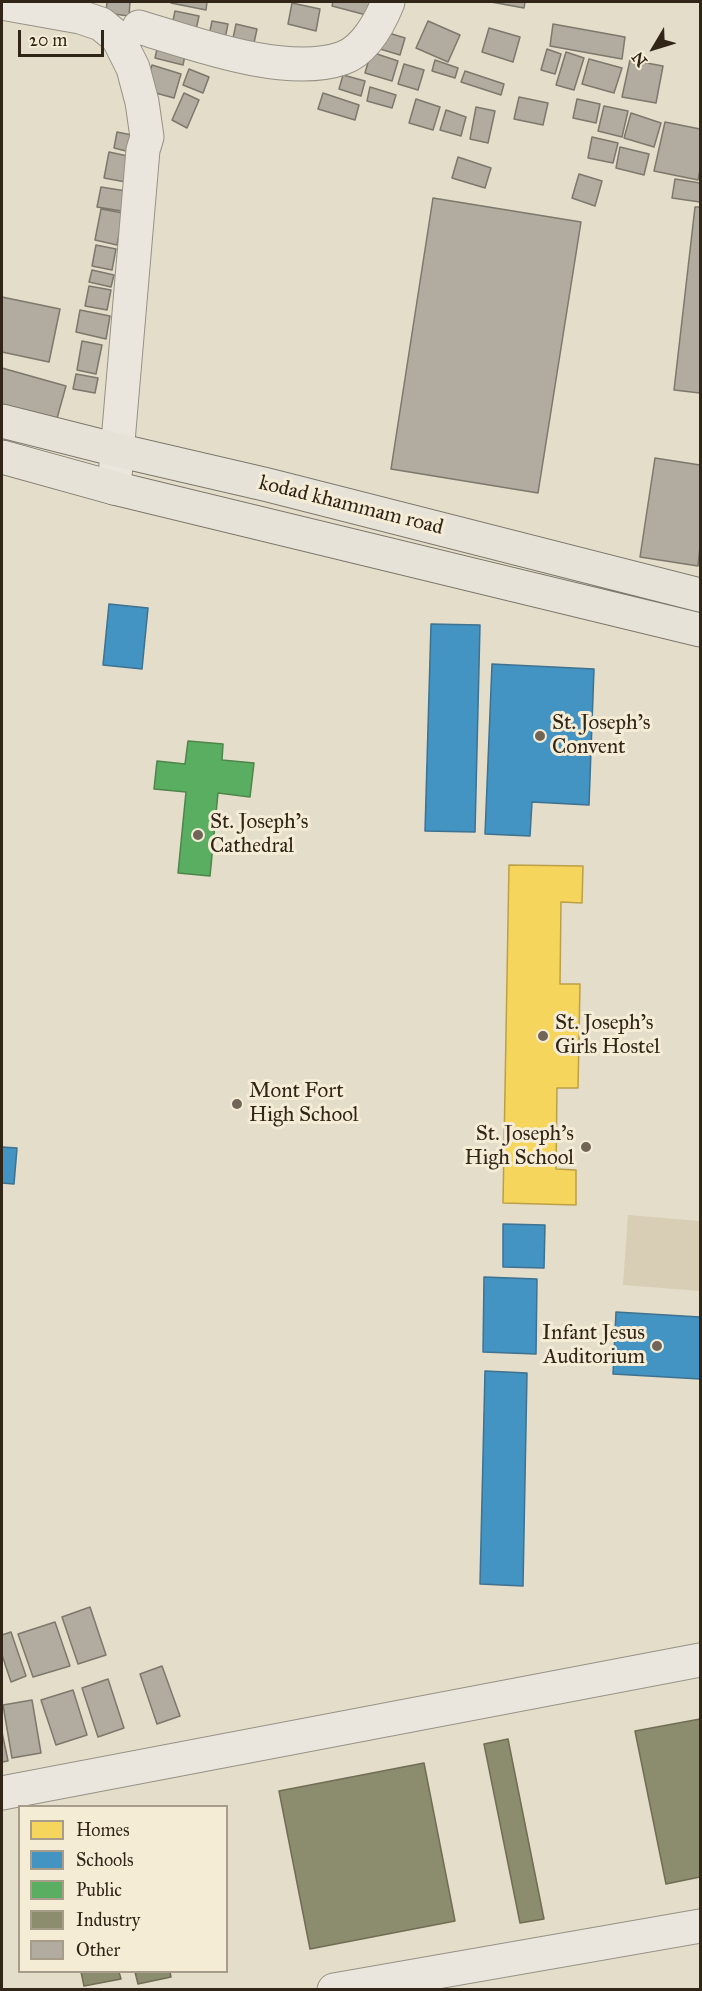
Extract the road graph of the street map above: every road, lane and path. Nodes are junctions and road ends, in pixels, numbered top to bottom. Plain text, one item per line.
1 (388, 2) edge
2 (2, 3) edge
3 (142, 14) edge
4 (133, 68) junction
5 (2, 421) edge
6 (117, 450) junction
7 (2, 457) edge
8 (114, 488) junction
9 (700, 595) edge
10 (700, 630) edge
11 (700, 1660) edge
12 (2, 1793) edge
13 (700, 1926) edge
14 (334, 1989) edge

1 - 3 street
2 - 4 street
3 - 4 street
4 - 6 street
5 - 6 main road, kodad khammam road
6 - 8 street
6 - 9 main road, kodad khammam road
7 - 8 main road, kodad khammam road
8 - 10 main road, kodad khammam road
11 - 12 street
13 - 14 street

